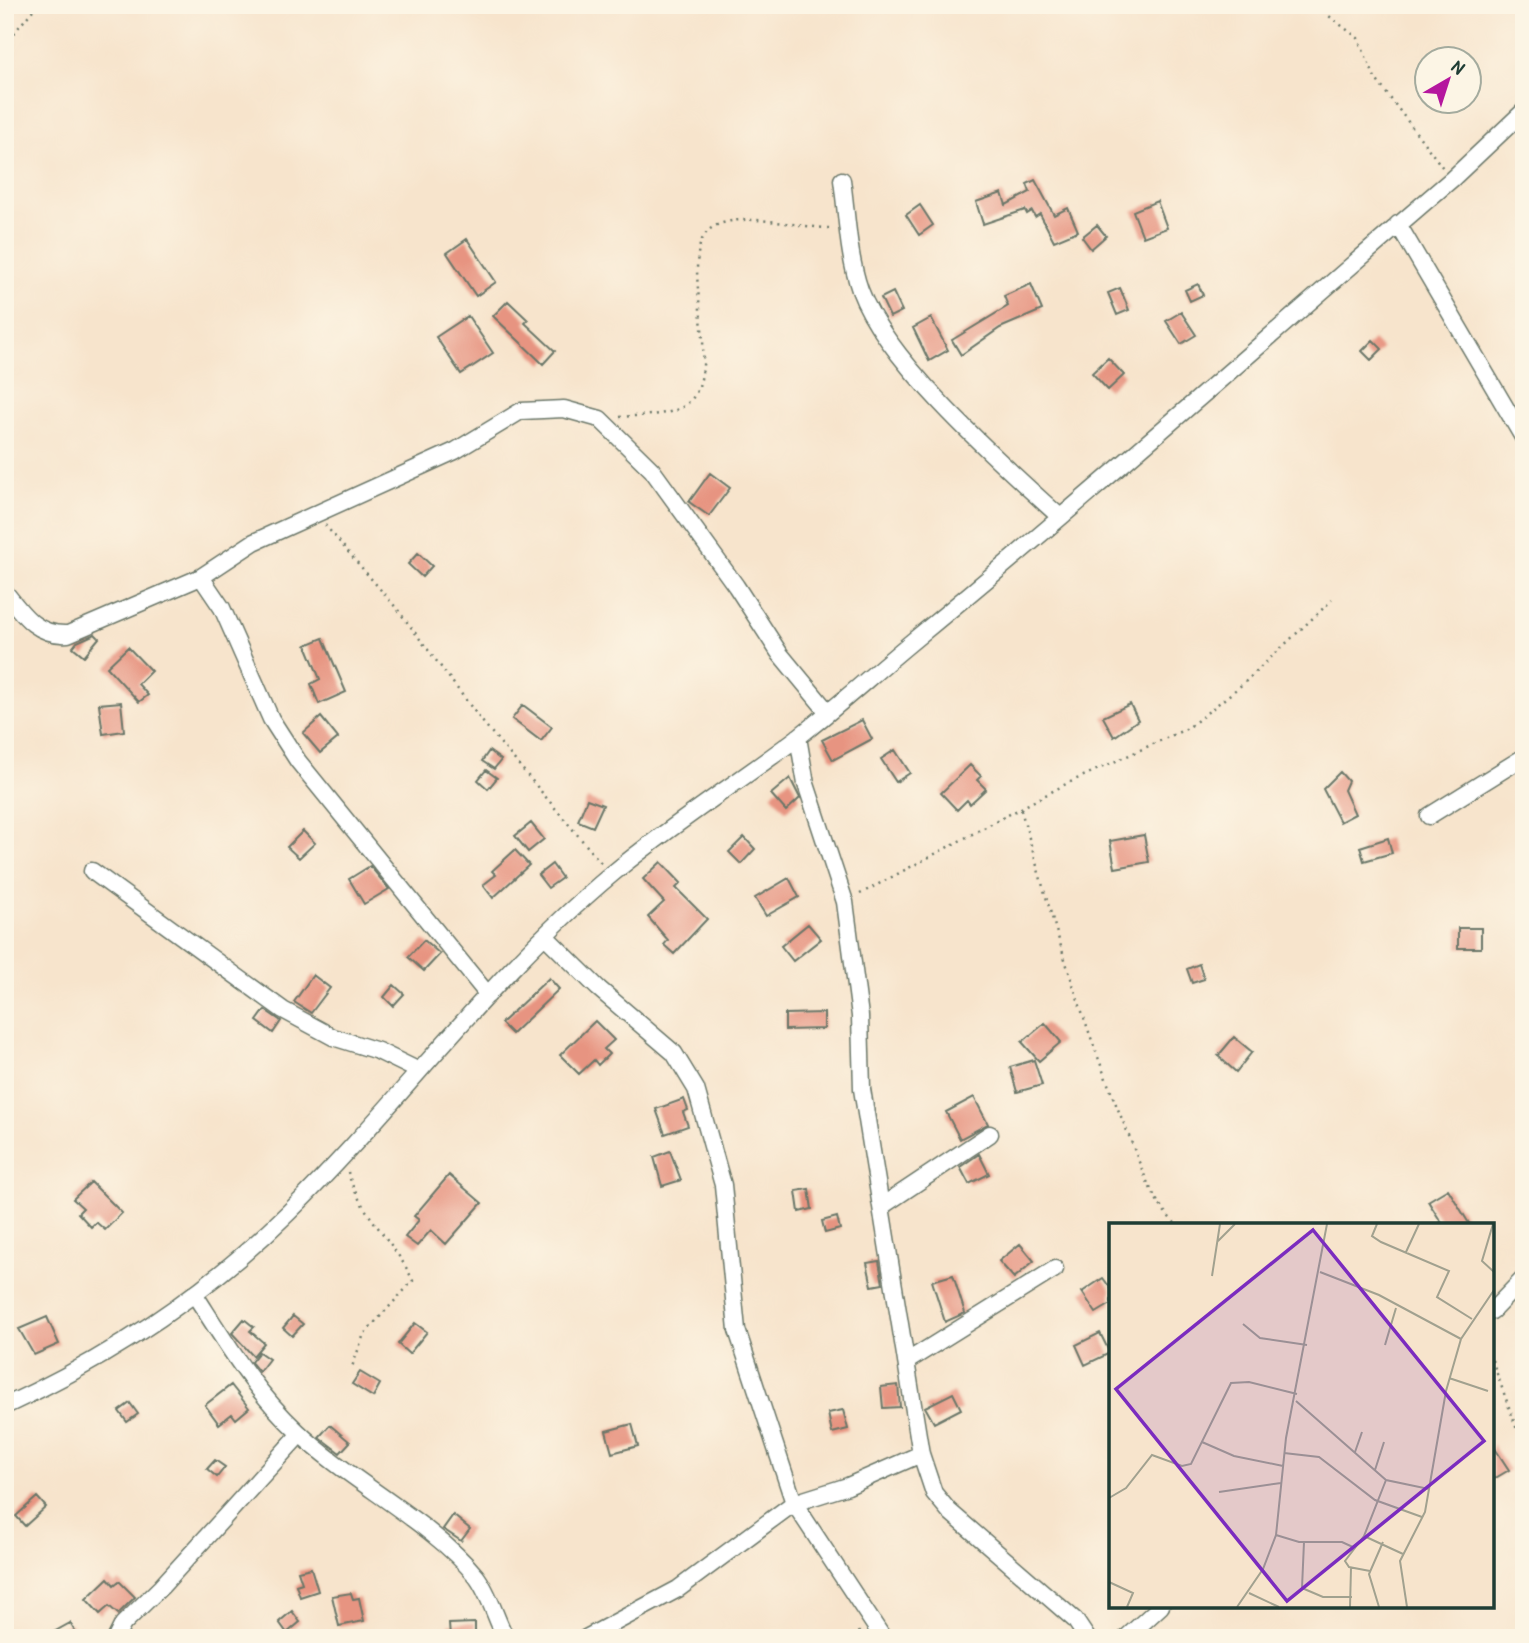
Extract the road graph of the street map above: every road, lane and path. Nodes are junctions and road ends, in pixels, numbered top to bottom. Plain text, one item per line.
1 (37, 5) edge
2 (1321, 5) edge
3 (5, 44) edge
4 (1524, 111) edge
5 (1452, 178) junction
6 (842, 180) dead end
7 (1398, 224) junction
8 (848, 228) junction
9 (600, 419) junction
10 (1524, 439) edge
11 (315, 514) junction
12 (1060, 517) junction
13 (201, 577) junction
14 (5, 592) edge
15 (1332, 600) dead end
16 (827, 711) junction
17 (798, 737) junction
18 (1524, 757) edge
19 (1021, 810) junction
20 (1429, 816) dead end
21 (93, 871) dead end
22 (611, 874) junction
23 (845, 902) junction
24 (545, 936) junction
25 (488, 995) junction
26 (417, 1070) junction
27 (990, 1134) dead end
28 (344, 1155) junction
29 (882, 1206) junction
30 (1175, 1223) edge
31 (1055, 1269) dead end
32 (1524, 1278) edge
33 (195, 1295) junction
34 (1494, 1309) edge
35 (906, 1362) junction
36 (1494, 1366) edge
37 (352, 1367) dead end
38 (5, 1406) edge
39 (300, 1434) junction
40 (1524, 1449) edge
41 (921, 1454) junction
42 (794, 1503) junction
43 (1159, 1608) edge
44 (606, 1635) edge
45 (116, 1638) edge
46 (506, 1638) edge
47 (586, 1638) edge
48 (883, 1638) edge
49 (1087, 1638) edge
50 (1126, 1638) edge

1 - 3 path
2 - 5 path
4 - 5 street
5 - 7 street
6 - 8 street
7 - 10 street
7 - 12 street
8 - 9 path
8 - 12 street
9 - 11 street
9 - 16 street
11 - 13 street
11 - 22 path
12 - 16 street
13 - 14 street
13 - 25 street
15 - 19 path
16 - 17 street
17 - 22 street
17 - 23 street
18 - 20 street
19 - 23 path
19 - 30 path
21 - 26 street
22 - 24 street
23 - 29 street
24 - 25 street
24 - 42 street
25 - 26 street
26 - 28 street
27 - 29 street
28 - 33 street
28 - 37 path
29 - 35 street
31 - 35 street
32 - 34 street
33 - 38 street
33 - 39 street
35 - 41 street
36 - 40 path
39 - 45 street
39 - 46 street
41 - 42 street
41 - 49 street
42 - 44 street
42 - 48 street
43 - 50 street
44 - 47 street

